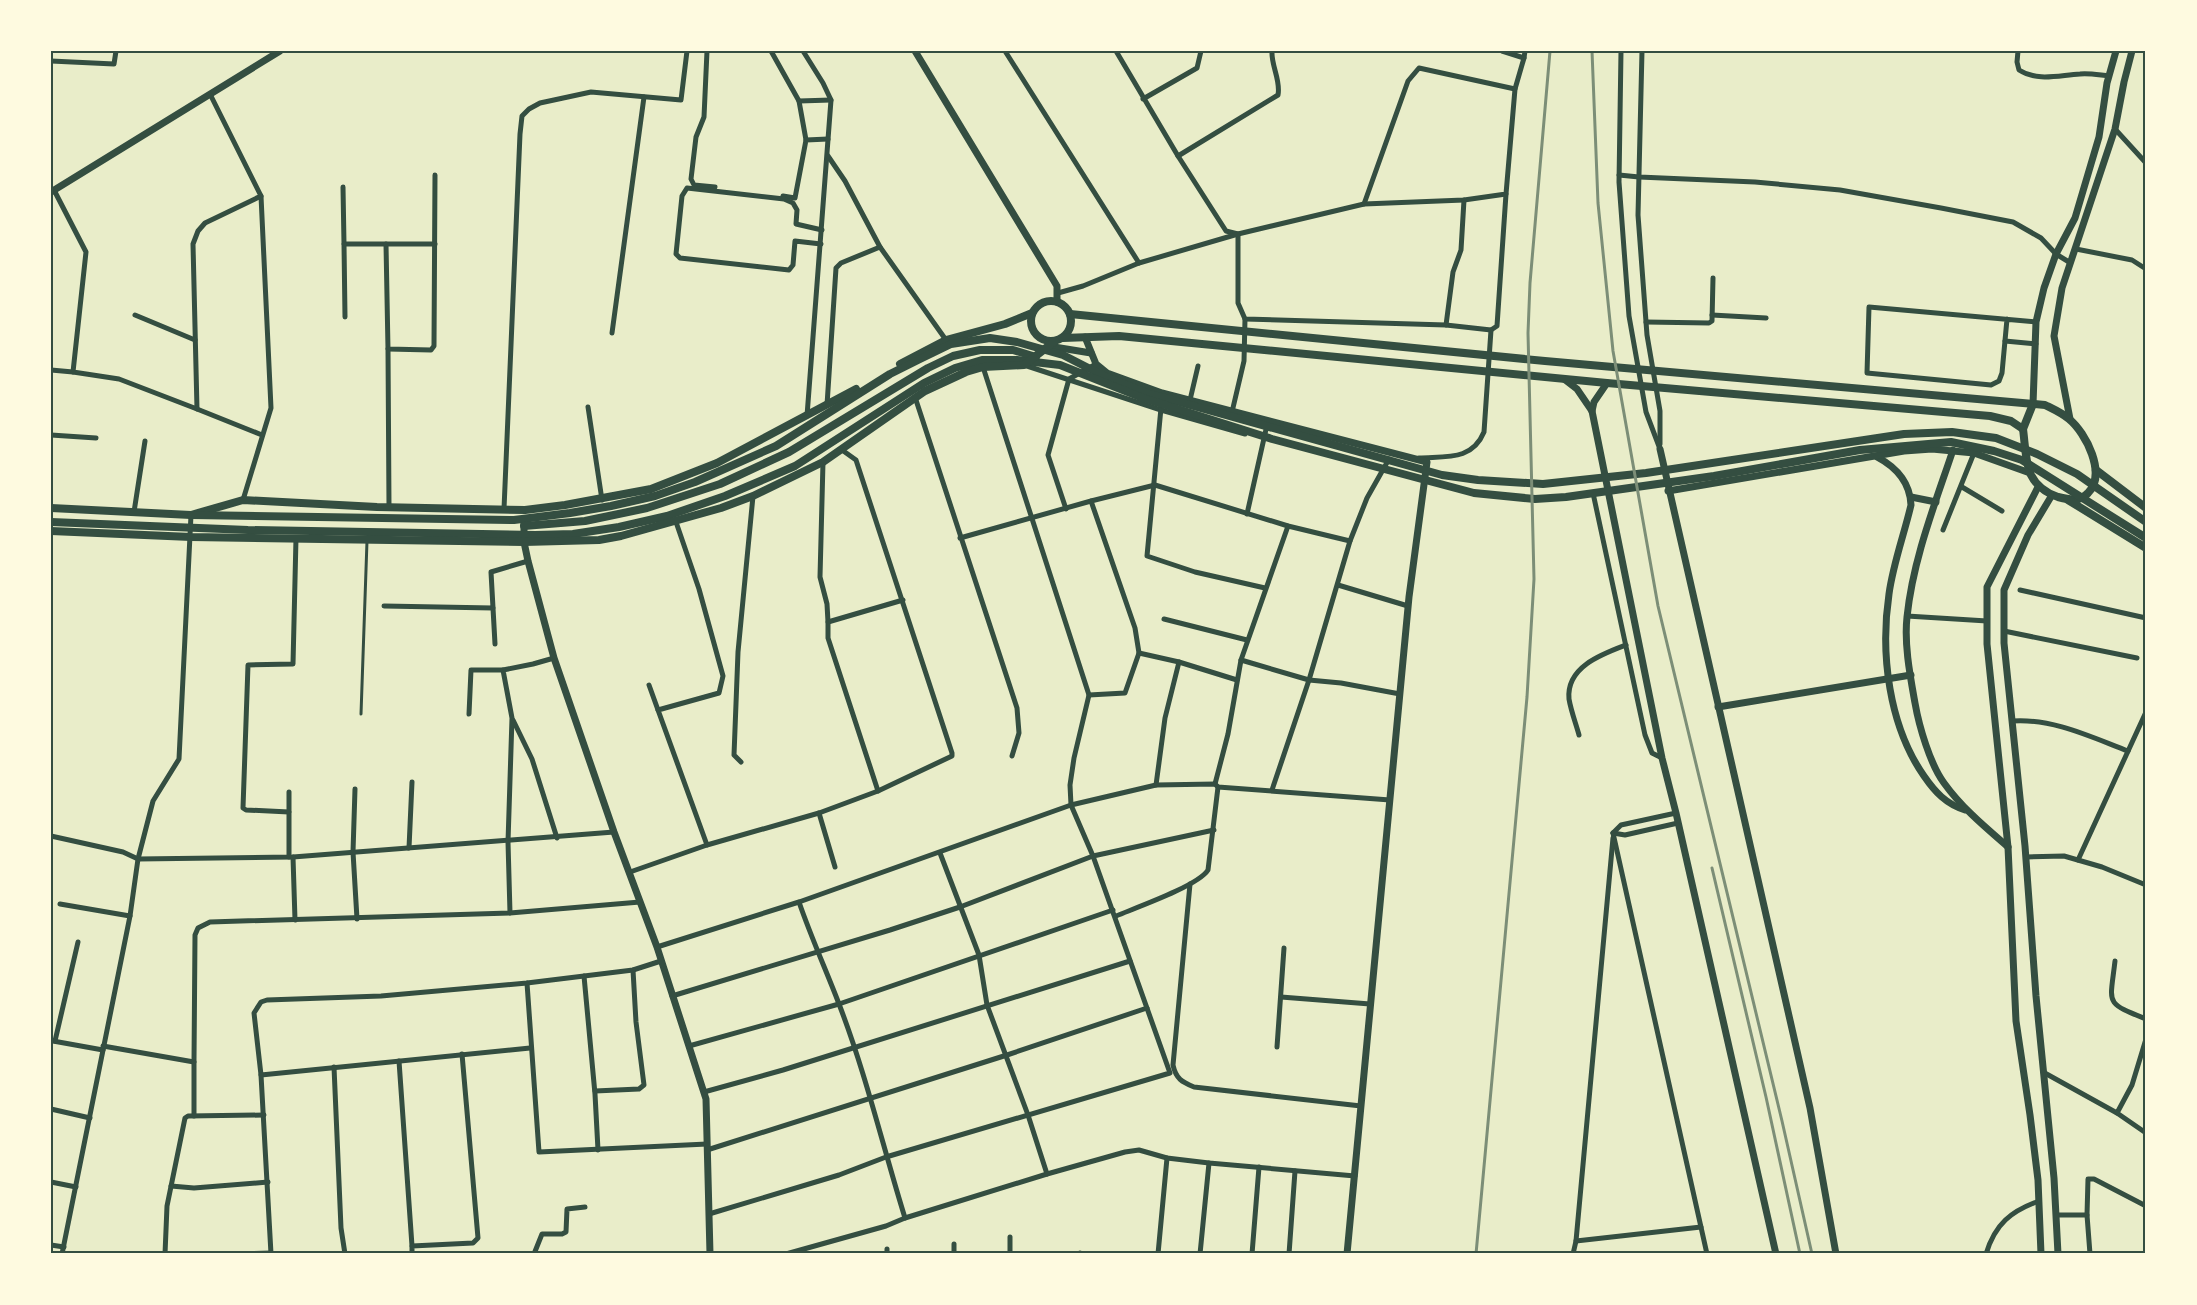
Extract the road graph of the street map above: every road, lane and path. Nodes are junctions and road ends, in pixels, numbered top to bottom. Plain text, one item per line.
1 (116, 51) edge
2 (280, 51) edge
3 (687, 51) edge
4 (707, 51) edge
5 (771, 51) edge
6 (804, 51) edge
7 (915, 51) edge
8 (1005, 51) edge
9 (1116, 51) edge
10 (1201, 51) edge
11 (1272, 51) edge
12 (1502, 51) edge
13 (1525, 51) edge
14 (1621, 51) edge
15 (1642, 51) edge
16 (2018, 51) edge
17 (2116, 51) edge
18 (2132, 51) edge
19 (1524, 58) junction
20 (51, 61) edge
21 (2109, 76) junction
22 (1515, 89) junction
23 (210, 94) junction
24 (644, 97) junction
25 (1143, 99) junction
26 (831, 100) junction
27 (799, 101) junction
28 (2115, 129) junction
29 (828, 139) junction
30 (806, 140) junction
31 (828, 156) junction
32 (1178, 156) junction
33 (2146, 163) edge
34 (435, 175) dead end
35 (1619, 175) junction
36 (1639, 177) junction
37 (344, 187) dead end
38 (52, 191) edge
39 (1506, 194) junction
40 (261, 196) junction
41 (1464, 200) junction
42 (1364, 204) junction
43 (822, 230) junction
44 (1238, 234) junction
45 (344, 244) junction
46 (386, 244) junction
47 (435, 244) junction
48 (821, 244) junction
49 (880, 248) junction
50 (2076, 249) junction
51 (2056, 254) junction
52 (2069, 262) junction
53 (1139, 263) junction
54 (2146, 269) edge
55 (1713, 278) dead end
56 (1058, 293) junction
57 (1057, 302) junction
58 (1032, 313) junction
59 (1070, 314) junction
60 (135, 315) dead end
61 (1712, 315) junction
62 (345, 317) dead end
63 (1766, 318) dead end
64 (1245, 319) junction
65 (2007, 319) junction
66 (1646, 322) junction
67 (2036, 322) junction
68 (1446, 325) junction
69 (1491, 330) junction
70 (612, 333) dead end
71 (1085, 337) junction
72 (195, 340) junction
73 (946, 340) junction
74 (1055, 342) junction
75 (2005, 342) junction
76 (2036, 344) junction
77 (388, 349) junction
78 (1091, 353) junction
79 (1096, 364) junction
80 (1024, 365) junction
81 (1060, 365) junction
82 (1198, 366) dead end
83 (983, 367) junction
84 (51, 370) edge
85 (73, 372) junction
86 (1069, 379) junction
87 (1564, 379) junction
88 (1607, 383) junction
89 (862, 386) junction
90 (1162, 393) junction
91 (915, 397) junction
92 (1190, 400) junction
93 (2033, 404) junction
94 (827, 406) junction
95 (588, 407) dead end
96 (197, 409) junction
97 (1161, 410) junction
98 (1592, 411) junction
99 (1232, 412) junction
100 (807, 417) junction
101 (2070, 419) junction
102 (883, 420) junction
103 (1268, 421) junction
104 (2023, 429) junction
105 (51, 435) edge
106 (262, 435) junction
107 (96, 438) dead end
108 (1263, 440) junction
109 (145, 441) dead end
110 (1660, 449) junction
111 (842, 450) junction
112 (1953, 450) junction
113 (1393, 452) junction
114 (1974, 453) junction
115 (1877, 457) junction
116 (1419, 458) junction
117 (823, 462) junction
118 (2096, 470) junction
119 (1382, 472) junction
120 (2030, 473) junction
121 (1426, 483) junction
122 (1155, 485) junction
123 (1962, 487) junction
124 (2038, 487) junction
125 (1668, 491) junction
126 (1593, 493) dead end
127 (2052, 495) junction
128 (753, 496) junction
129 (1911, 497) junction
130 (243, 500) junction
131 (602, 500) junction
132 (2067, 500) junction
133 (1091, 501) junction
134 (1936, 502) junction
135 (389, 507) junction
136 (51, 508) edge
137 (2146, 508) edge
138 (504, 509) junction
139 (1066, 509) junction
140 (525, 510) junction
141 (2002, 511) dead end
142 (134, 512) junction
143 (191, 514) junction
144 (1247, 514) junction
145 (1031, 518) junction
146 (51, 522) edge
147 (676, 522) junction
148 (2146, 522) edge
149 (524, 526) junction
150 (1288, 526) junction
151 (1943, 530) dead end
152 (51, 531) edge
153 (190, 537) junction
154 (296, 538) junction
155 (960, 538) junction
156 (2146, 538) edge
157 (367, 539) junction
158 (524, 542) junction
159 (1350, 542) junction
160 (2146, 548) edge
161 (528, 561) junction
162 (1338, 585) junction
163 (1265, 588) junction
164 (2020, 590) dead end
165 (903, 600) junction
166 (384, 606) dead end
167 (1408, 606) junction
168 (493, 608) junction
169 (1907, 616) junction
170 (2146, 618) edge
171 (1164, 619) dead end
172 (1987, 621) junction
173 (828, 622) junction
174 (2004, 631) junction
175 (1247, 640) junction
176 (495, 644) dead end
177 (1626, 645) junction
178 (1139, 653) junction
179 (554, 658) junction
180 (2137, 658) dead end
181 (1241, 660) junction
182 (1179, 663) junction
183 (503, 670) junction
184 (1911, 675) junction
185 (1889, 678) junction
186 (1237, 680) junction
187 (1310, 680) junction
188 (650, 686) dead end
189 (1400, 694) junction
190 (1089, 695) junction
191 (1718, 707) junction
192 (658, 710) junction
193 (2146, 712) edge
194 (361, 714) dead end
195 (469, 714) dead end
196 (512, 718) junction
197 (2012, 721) junction
198 (1579, 735) dead end
199 (2128, 751) junction
200 (1012, 756) dead end
201 (1662, 758) junction
202 (741, 762) dead end
203 (412, 782) dead end
204 (1156, 785) junction
205 (1217, 785) junction
206 (354, 789) dead end
207 (1272, 790) junction
208 (878, 791) junction
209 (290, 792) dead end
210 (1390, 800) junction
211 (1071, 805) junction
212 (1965, 810) junction
213 (289, 812) junction
214 (819, 813) junction
215 (1676, 813) junction
216 (1678, 823) junction
217 (1214, 830) junction
218 (614, 832) junction
219 (1613, 833) junction
220 (51, 836) edge
221 (557, 838) junction
222 (508, 842) junction
223 (706, 845) junction
224 (2008, 847) junction
225 (409, 848) junction
226 (353, 852) junction
227 (940, 853) junction
228 (1093, 856) junction
229 (291, 857) junction
230 (2026, 857) junction
231 (138, 859) junction
232 (2078, 860) junction
233 (835, 867) dead end
234 (630, 872) junction
235 (1190, 884) junction
236 (2146, 885) edge
237 (640, 902) junction
238 (799, 902) junction
239 (60, 904) dead end
240 (960, 907) junction
241 (510, 913) junction
242 (1115, 913) junction
243 (130, 916) junction
244 (357, 919) junction
245 (295, 920) junction
246 (78, 942) dead end
247 (657, 947) junction
248 (1284, 948) dead end
249 (817, 952) junction
250 (979, 955) junction
251 (1130, 960) junction
252 (661, 961) junction
253 (2115, 961) dead end
254 (633, 970) junction
255 (584, 976) junction
256 (526, 983) junction
257 (672, 996) junction
258 (1281, 997) junction
259 (839, 1004) junction
260 (1370, 1004) junction
261 (987, 1005) junction
262 (1147, 1008) junction
263 (2146, 1019) edge
264 (53, 1041) edge
265 (2146, 1041) edge
266 (689, 1046) junction
267 (854, 1047) junction
268 (1277, 1047) dead end
269 (103, 1048) junction
270 (530, 1048) junction
271 (462, 1054) junction
272 (1007, 1055) junction
273 (399, 1061) junction
274 (194, 1062) junction
275 (333, 1067) junction
276 (2043, 1072) junction
277 (261, 1075) junction
278 (595, 1090) junction
279 (704, 1092) junction
280 (870, 1098) junction
281 (1361, 1106) junction
282 (51, 1109) edge
283 (2117, 1113) junction
284 (264, 1115) junction
285 (1028, 1115) junction
286 (194, 1116) junction
287 (90, 1118) junction
288 (2146, 1133) edge
289 (707, 1147) junction
290 (598, 1150) junction
291 (886, 1157) junction
292 (1167, 1158) junction
293 (1209, 1163) junction
294 (1259, 1167) junction
295 (1295, 1172) junction
296 (1047, 1174) junction
297 (1354, 1176) junction
298 (51, 1182) edge
299 (268, 1182) junction
300 (171, 1186) junction
301 (76, 1188) junction
302 (2039, 1201) junction
303 (2146, 1206) edge
304 (585, 1207) dead end
305 (709, 1214) junction
306 (2057, 1215) junction
307 (2087, 1215) junction
308 (905, 1218) junction
309 (1701, 1227) junction
310 (1010, 1237) dead end
311 (1576, 1241) junction
312 (954, 1244) dead end
313 (51, 1245) edge
314 (64, 1246) junction
315 (412, 1246) junction
316 (796, 1252) edge
317 (62, 1254) edge
318 (165, 1254) edge
319 (238, 1254) edge
320 (271, 1254) edge
321 (345, 1254) edge
322 (412, 1254) edge
323 (534, 1254) edge
324 (710, 1254) edge
325 (786, 1254) edge
326 (954, 1254) edge
327 (1010, 1254) edge
328 (1158, 1254) edge
329 (1200, 1254) edge
330 (1252, 1254) edge
331 (1288, 1254) edge
332 (1347, 1254) edge
333 (1573, 1254) edge
334 (1707, 1254) edge
335 (1776, 1254) edge
336 (1836, 1254) edge
337 (1986, 1254) edge
338 (2042, 1254) edge
339 (2058, 1254) edge
340 (2090, 1254) edge

1 - 20 street
2 - 23 street
3 - 24 street
4 - 30 street
5 - 27 street
6 - 26 street
7 - 56 street
8 - 53 street
9 - 25 street
10 - 25 street
11 - 32 street
12 - 19 street
13 - 19 street
14 - 35 street
15 - 36 street
16 - 21 street
17 - 21 street
18 - 28 street
19 - 22 street
21 - 51 street
22 - 39 street
22 - 42 street
23 - 38 street
23 - 40 street
24 - 70 street
24 - 138 street
25 - 32 street
26 - 27 street
26 - 29 street
27 - 30 street
28 - 33 street
28 - 50 street
29 - 30 street
29 - 31 street
31 - 43 street
31 - 49 street
32 - 44 street
34 - 47 street
35 - 36 street
35 - 110 street
36 - 51 street
36 - 66 street
37 - 45 street
38 - 85 street
39 - 41 street
39 - 69 street
40 - 72 street
40 - 106 street
41 - 42 street
41 - 68 street
42 - 44 street
43 - 48 street
43 - 48 street
44 - 53 street
44 - 64 street
45 - 46 street
45 - 62 street
46 - 47 street
46 - 77 street
47 - 77 street
48 - 100 street
49 - 73 street
49 - 94 street
50 - 52 street
50 - 54 street
51 - 52 street
51 - 67 street
52 - 101 street
53 - 56 street
55 - 61 street
56 - 57 street
57 - 58 main road
57 - 59 main road
58 - 73 main road
58 - 74 main road
59 - 74 main road
59 - 93 main road
60 - 72 street
61 - 63 street
61 - 66 street
64 - 68 street
64 - 99 street
65 - 67 street
65 - 75 street
65 - 75 street
66 - 110 street
67 - 76 street
68 - 69 street
69 - 116 street
71 - 74 main road
71 - 78 street
71 - 87 main road
72 - 96 street
73 - 89 main road
74 - 78 street
74 - 80 main road
75 - 76 street
76 - 93 street
77 - 135 street
78 - 79 street
79 - 86 street
79 - 90 street
80 - 83 main road
80 - 86 street
81 - 146 main road
81 - 149 main road
81 - 156 main road
82 - 92 street
83 - 91 main road
83 - 145 street
84 - 85 street
85 - 96 street
86 - 97 street
86 - 139 street
87 - 88 main road
87 - 98 street
88 - 98 street
88 - 104 main road
89 - 94 main road
89 - 102 main road
90 - 92 street
90 - 97 street
91 - 102 main road
91 - 155 street
92 - 99 street
93 - 101 main road
93 - 104 main road
94 - 100 main road
95 - 131 street
96 - 106 street
97 - 108 street
97 - 122 street
98 - 201 street
99 - 103 street
100 - 131 main road
101 - 118 main road
102 - 111 main road
103 - 108 street
103 - 113 street
104 - 120 main road
105 - 107 street
106 - 130 street
108 - 119 street
108 - 144 street
109 - 142 street
110 - 125 street
111 - 117 main road
111 - 165 street
112 - 114 street
112 - 115 street
112 - 134 street
113 - 116 street
113 - 119 street
114 - 120 street
114 - 123 street
115 - 125 street
115 - 129 street
116 - 121 street
117 - 128 main road
117 - 173 street
118 - 132 main road
118 - 137 main road
119 - 121 street
119 - 159 street
120 - 124 main road
121 - 167 street
122 - 133 street
122 - 144 street
122 - 163 street
123 - 141 street
123 - 151 street
124 - 127 main road
124 - 172 street
125 - 191 street
126 - 177 street
127 - 132 main road
127 - 174 street
128 - 147 main road
128 - 202 street
129 - 134 street
129 - 185 street
130 - 135 main road
130 - 143 main road
131 - 140 main road
132 - 160 main road
133 - 139 street
133 - 178 street
134 - 169 street
135 - 138 main road
136 - 142 main road
138 - 140 main road
139 - 145 street
140 - 149 street
142 - 143 main road
143 - 148 main road
143 - 153 street
144 - 150 street
145 - 155 street
145 - 190 street
147 - 158 main road
147 - 192 street
149 - 158 street
150 - 159 street
150 - 163 street
152 - 153 main road
153 - 154 main road
153 - 231 street
154 - 157 main road
154 - 213 street
155 - 200 street
157 - 158 main road
157 - 194 lane
158 - 161 street
159 - 162 street
161 - 168 street
161 - 179 street
162 - 167 street
162 - 187 street
163 - 175 street
164 - 170 street
165 - 173 street
165 - 208 street
166 - 168 street
167 - 189 street
168 - 176 street
169 - 172 street
169 - 184 street
171 - 175 street
172 - 224 street
173 - 208 street
174 - 180 street
174 - 197 street
175 - 181 street
177 - 198 street
177 - 201 street
178 - 182 street
178 - 190 street
179 - 183 street
179 - 218 street
181 - 186 street
181 - 187 street
182 - 186 street
182 - 204 street
183 - 195 street
183 - 196 street
184 - 185 street
184 - 212 street
185 - 191 street
185 - 212 street
186 - 205 street
187 - 189 street
187 - 207 street
188 - 192 street
189 - 210 street
190 - 211 street
191 - 336 street
192 - 223 street
193 - 199 street
196 - 221 street
196 - 222 street
197 - 199 street
197 - 230 street
199 - 232 street
201 - 215 street
203 - 225 street
204 - 205 street
204 - 211 street
205 - 207 street
205 - 217 street
206 - 226 street
207 - 210 street
208 - 214 street
209 - 213 street
210 - 260 street
211 - 227 street
211 - 228 street
212 - 224 street
213 - 229 street
214 - 223 street
214 - 233 street
215 - 216 street
215 - 219 street
216 - 219 street
216 - 335 street
217 - 228 street
217 - 235 street
218 - 221 street
218 - 234 street
219 - 309 street
219 - 311 street
220 - 231 street
221 - 222 street
222 - 225 street
222 - 241 street
223 - 234 street
224 - 302 street
225 - 226 street
226 - 229 street
226 - 244 street
227 - 238 street
227 - 240 street
228 - 240 street
228 - 242 street
229 - 231 street
229 - 245 street
230 - 232 street
230 - 276 street
231 - 243 street
232 - 236 street
234 - 237 street
235 - 242 street
235 - 281 street
237 - 241 street
237 - 247 street
238 - 247 street
238 - 249 street
239 - 243 street
240 - 249 street
240 - 250 street
241 - 244 street
242 - 250 street
242 - 251 street
243 - 269 street
244 - 245 street
245 - 274 street
246 - 264 street
247 - 252 street
248 - 258 street
249 - 257 street
249 - 259 street
250 - 259 street
250 - 261 street
251 - 261 street
251 - 262 street
252 - 254 street
252 - 257 street
253 - 263 street
254 - 255 street
254 - 278 street
255 - 256 street
255 - 278 street
256 - 270 street
256 - 277 street
257 - 266 street
258 - 260 street
258 - 268 street
259 - 266 street
259 - 267 street
260 - 281 street
261 - 267 street
261 - 272 street
262 - 272 street
262 - 285 street
264 - 269 street
265 - 283 street
266 - 279 street
267 - 279 street
267 - 280 street
269 - 274 street
269 - 287 street
270 - 271 street
270 - 290 street
271 - 273 street
271 - 315 street
272 - 280 street
272 - 285 street
273 - 275 street
273 - 315 street
274 - 286 street
275 - 277 street
275 - 321 street
276 - 283 street
276 - 306 street
277 - 284 street
278 - 290 street
279 - 289 street
280 - 289 street
280 - 291 street
281 - 297 street
282 - 287 street
283 - 288 street
284 - 286 street
284 - 299 street
285 - 291 street
285 - 296 street
286 - 300 street
287 - 301 street
289 - 290 street
289 - 305 street
291 - 305 street
291 - 308 street
292 - 293 street
292 - 296 street
292 - 328 street
293 - 294 street
293 - 329 street
294 - 295 street
294 - 330 street
295 - 297 street
295 - 331 street
296 - 308 street
297 - 332 street
298 - 301 street
299 - 300 street
299 - 320 street
300 - 318 street
301 - 314 street
302 - 337 street
302 - 338 street
303 - 307 street
304 - 323 street
305 - 324 street
306 - 307 street
306 - 339 street
307 - 340 street
308 - 316 street
309 - 311 street
309 - 334 street
310 - 327 street
311 - 333 street
312 - 326 street
313 - 314 street
314 - 317 street
315 - 322 street
316 - 325 street
319 - 320 street

